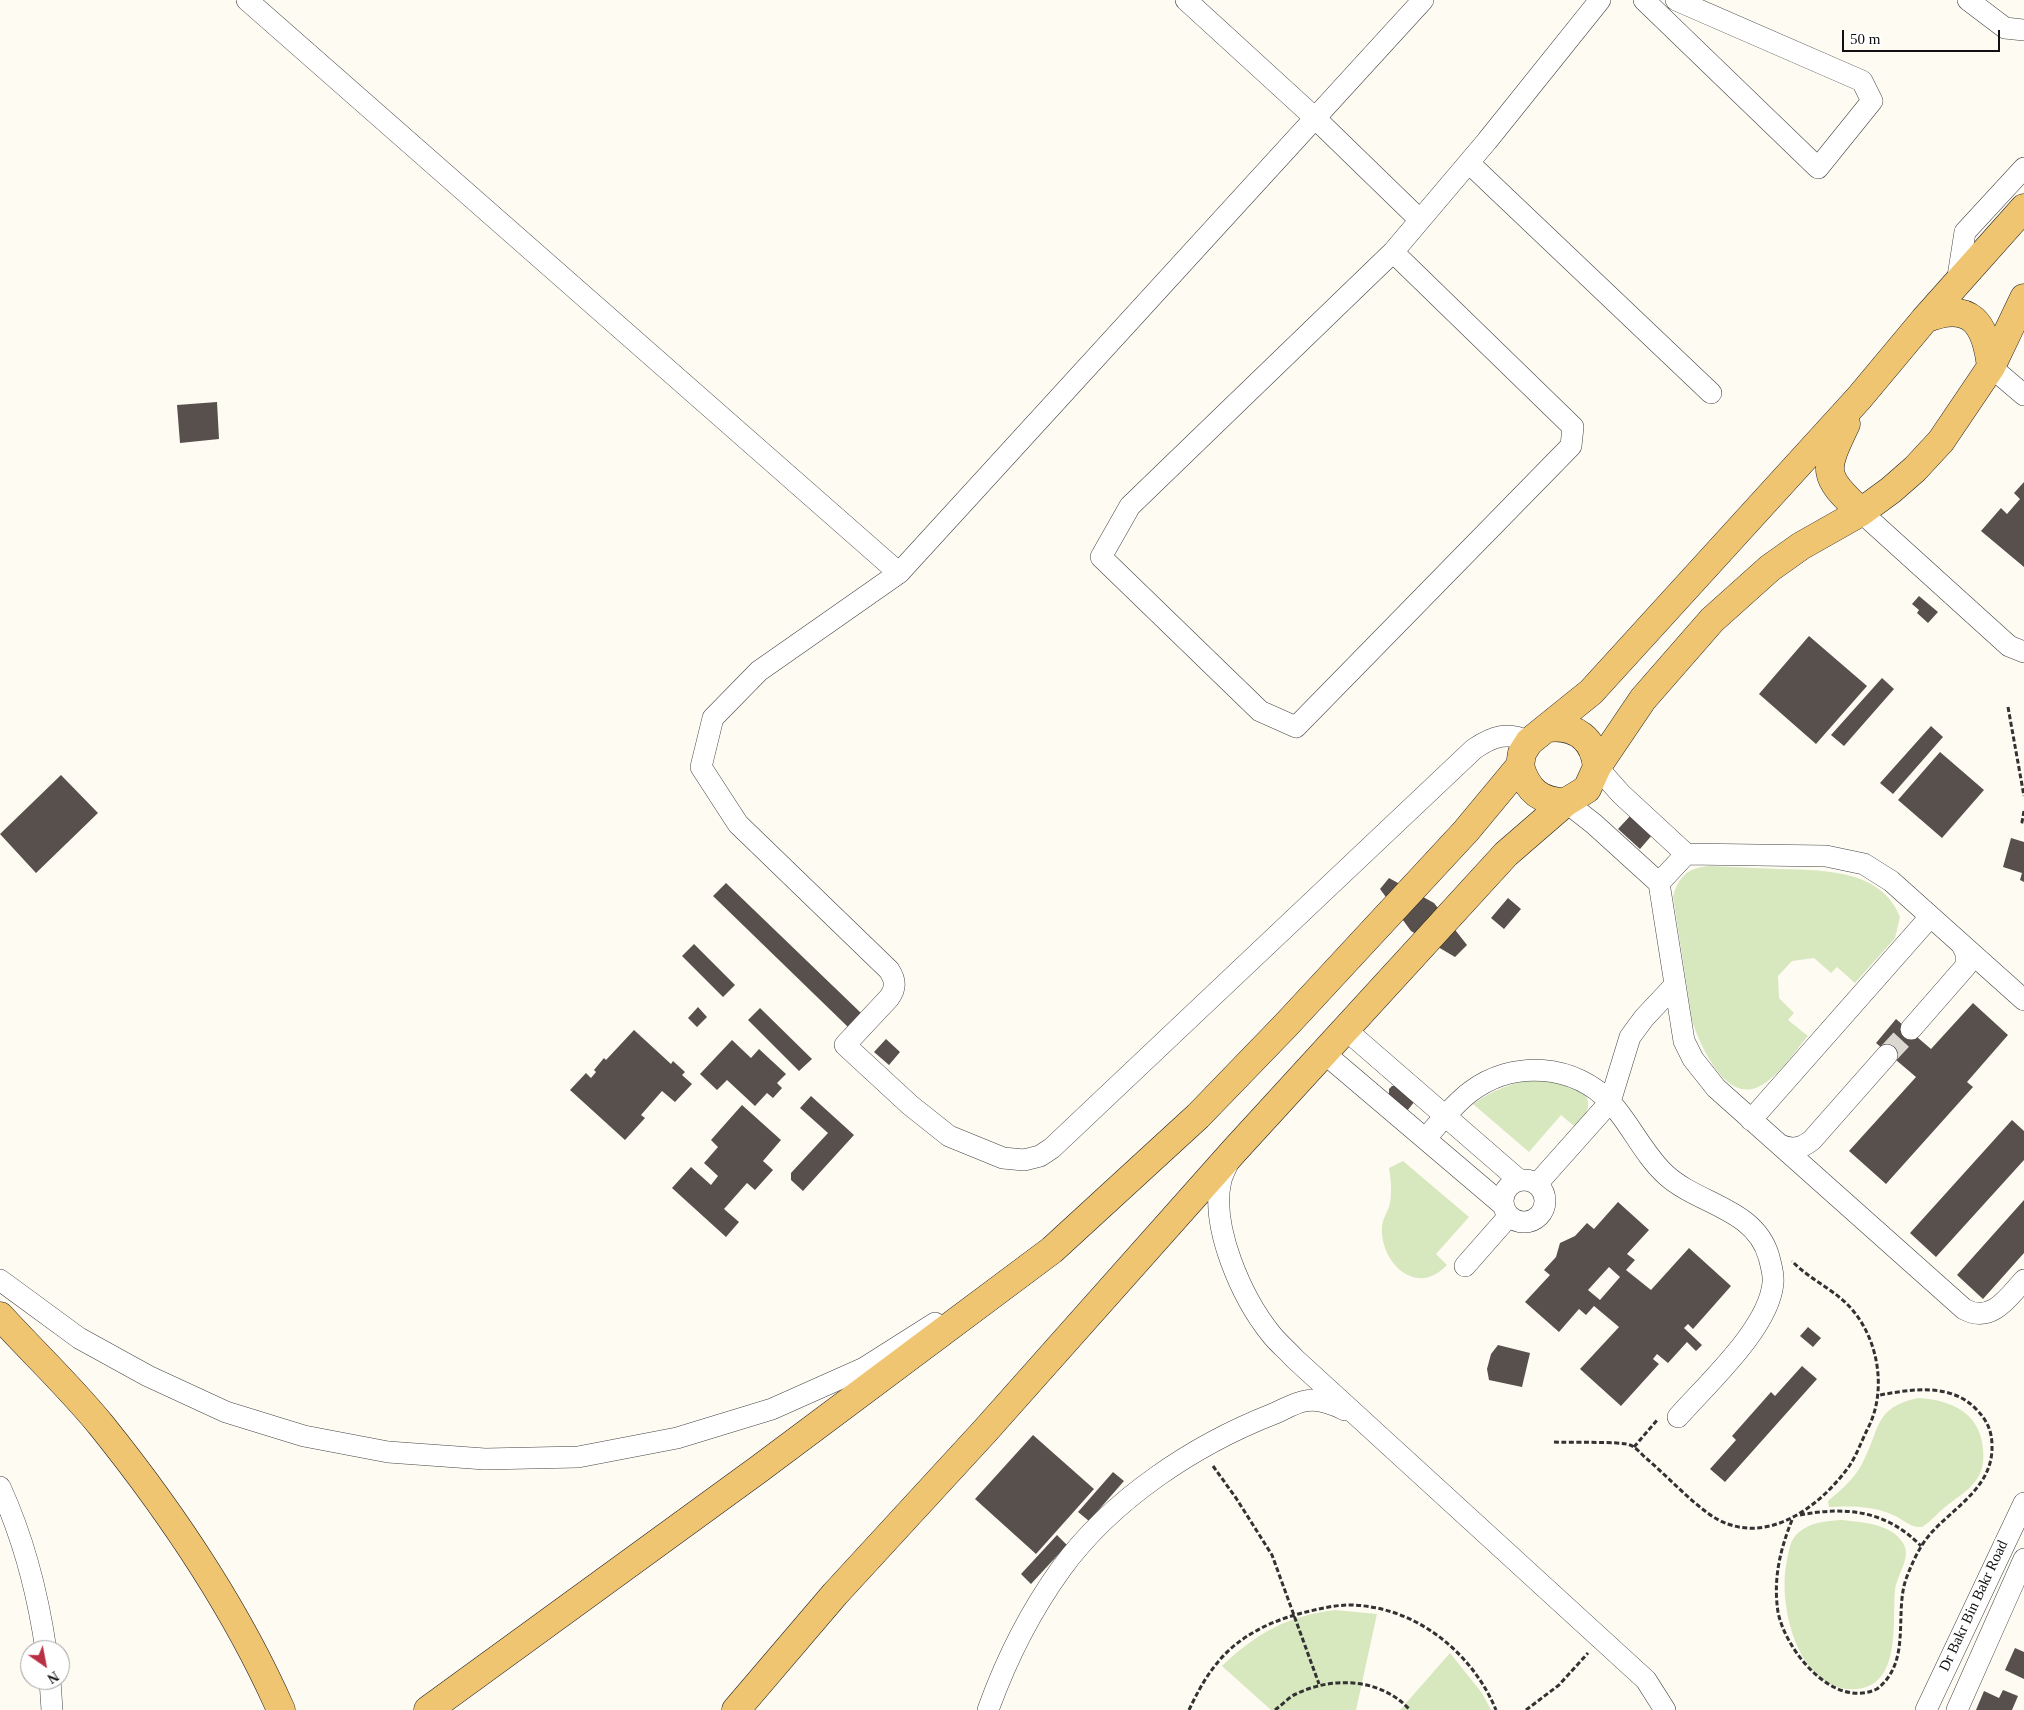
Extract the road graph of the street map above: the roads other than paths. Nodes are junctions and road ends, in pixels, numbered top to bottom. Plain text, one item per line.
1 (246, 0) edge
2 (1186, 0) edge
3 (1422, 0) edge
4 (1600, 0) edge
5 (1644, 0) edge
6 (1676, 0) edge
7 (1968, 0) edge
8 (2024, 30) edge
9 (1315, 118) junction
10 (1469, 163) junction
11 (2024, 168) edge
12 (2024, 208) edge
13 (1420, 220) junction
14 (1393, 252) junction
15 (1957, 283) junction
16 (2024, 298) edge
17 (1925, 318) junction
18 (1991, 367) junction
19 (1711, 393) dead end
20 (2024, 395) edge
21 (1859, 398) junction
22 (1861, 512) junction
23 (899, 573) junction
24 (2024, 652) edge
25 (1533, 745) junction
26 (1597, 767) junction
27 (1566, 802) junction
28 (1686, 854) junction
29 (1659, 884) junction
30 (1930, 917) junction
31 (1962, 945) junction
32 (1675, 985) junction
33 (2024, 1000) edge
34 (1345, 1029) junction
35 (1911, 1029) tunnel mouth
36 (1324, 1053) junction
37 (1887, 1055) tunnel mouth
38 (1610, 1102) junction
39 (1446, 1115) junction
40 (1751, 1120) junction
41 (1426, 1138) junction
42 (1780, 1145) junction
43 (1234, 1151) junction
44 (1528, 1182) junction
45 (1506, 1211) junction
46 (1052, 1250) junction
47 (1465, 1266) dead end
48 (0, 1280) edge
49 (2024, 1280) edge
50 (0, 1316) edge
51 (1678, 1417) road end
52 (1362, 1420) junction
53 (0, 1487) edge
54 (2024, 1503) edge
55 (2024, 1559) edge
56 (44, 1640) edge
57 (51, 1690) edge
58 (52, 1710) edge
59 (281, 1710) edge
60 (428, 1710) edge
61 (736, 1710) edge
62 (988, 1710) edge
63 (1666, 1710) edge
64 (1926, 1710) edge
65 (1957, 1710) edge

1 - 23 street
2 - 9 street
3 - 9 street
4 - 10 street
5 - 6 street
7 - 8 street
9 - 13 street
9 - 23 street
10 - 13 street
10 - 19 street
11 - 15 street
12 - 15 main road
13 - 14 street
14 - 14 street
15 - 17 main road
16 - 18 main road
17 - 18 main road
17 - 21 main road
18 - 20 street
18 - 22 main road
21 - 22 main road
21 - 25 main road
22 - 24 street
22 - 26 main road
23 - 25 street
25 - 26 main road
25 - 27 main road
25 - 46 main road
26 - 27 main road
26 - 28 street
27 - 29 street
27 - 34 main road
28 - 29 street
28 - 30 street
29 - 32 street
30 - 31 street
30 - 40 street
31 - 33 street
31 - 35 street
32 - 38 street
32 - 40 street
34 - 36 main road
34 - 39 street
36 - 41 street
36 - 43 main road
37 - 42 street
38 - 39 street
38 - 44 street
38 - 51 street
39 - 41 street
39 - 44 street
40 - 42 street
41 - 45 street
42 - 49 street
43 - 52 street
43 - 61 main road
44 - 45 street
44 - 45 street
45 - 47 street
46 - 48 street
46 - 60 main road
50 - 59 main road
52 - 62 street
52 - 63 street
53 - 56 street
54 - 64 street, Dr Bakr Bin Bakr Road
55 - 65 street
57 - 58 street

